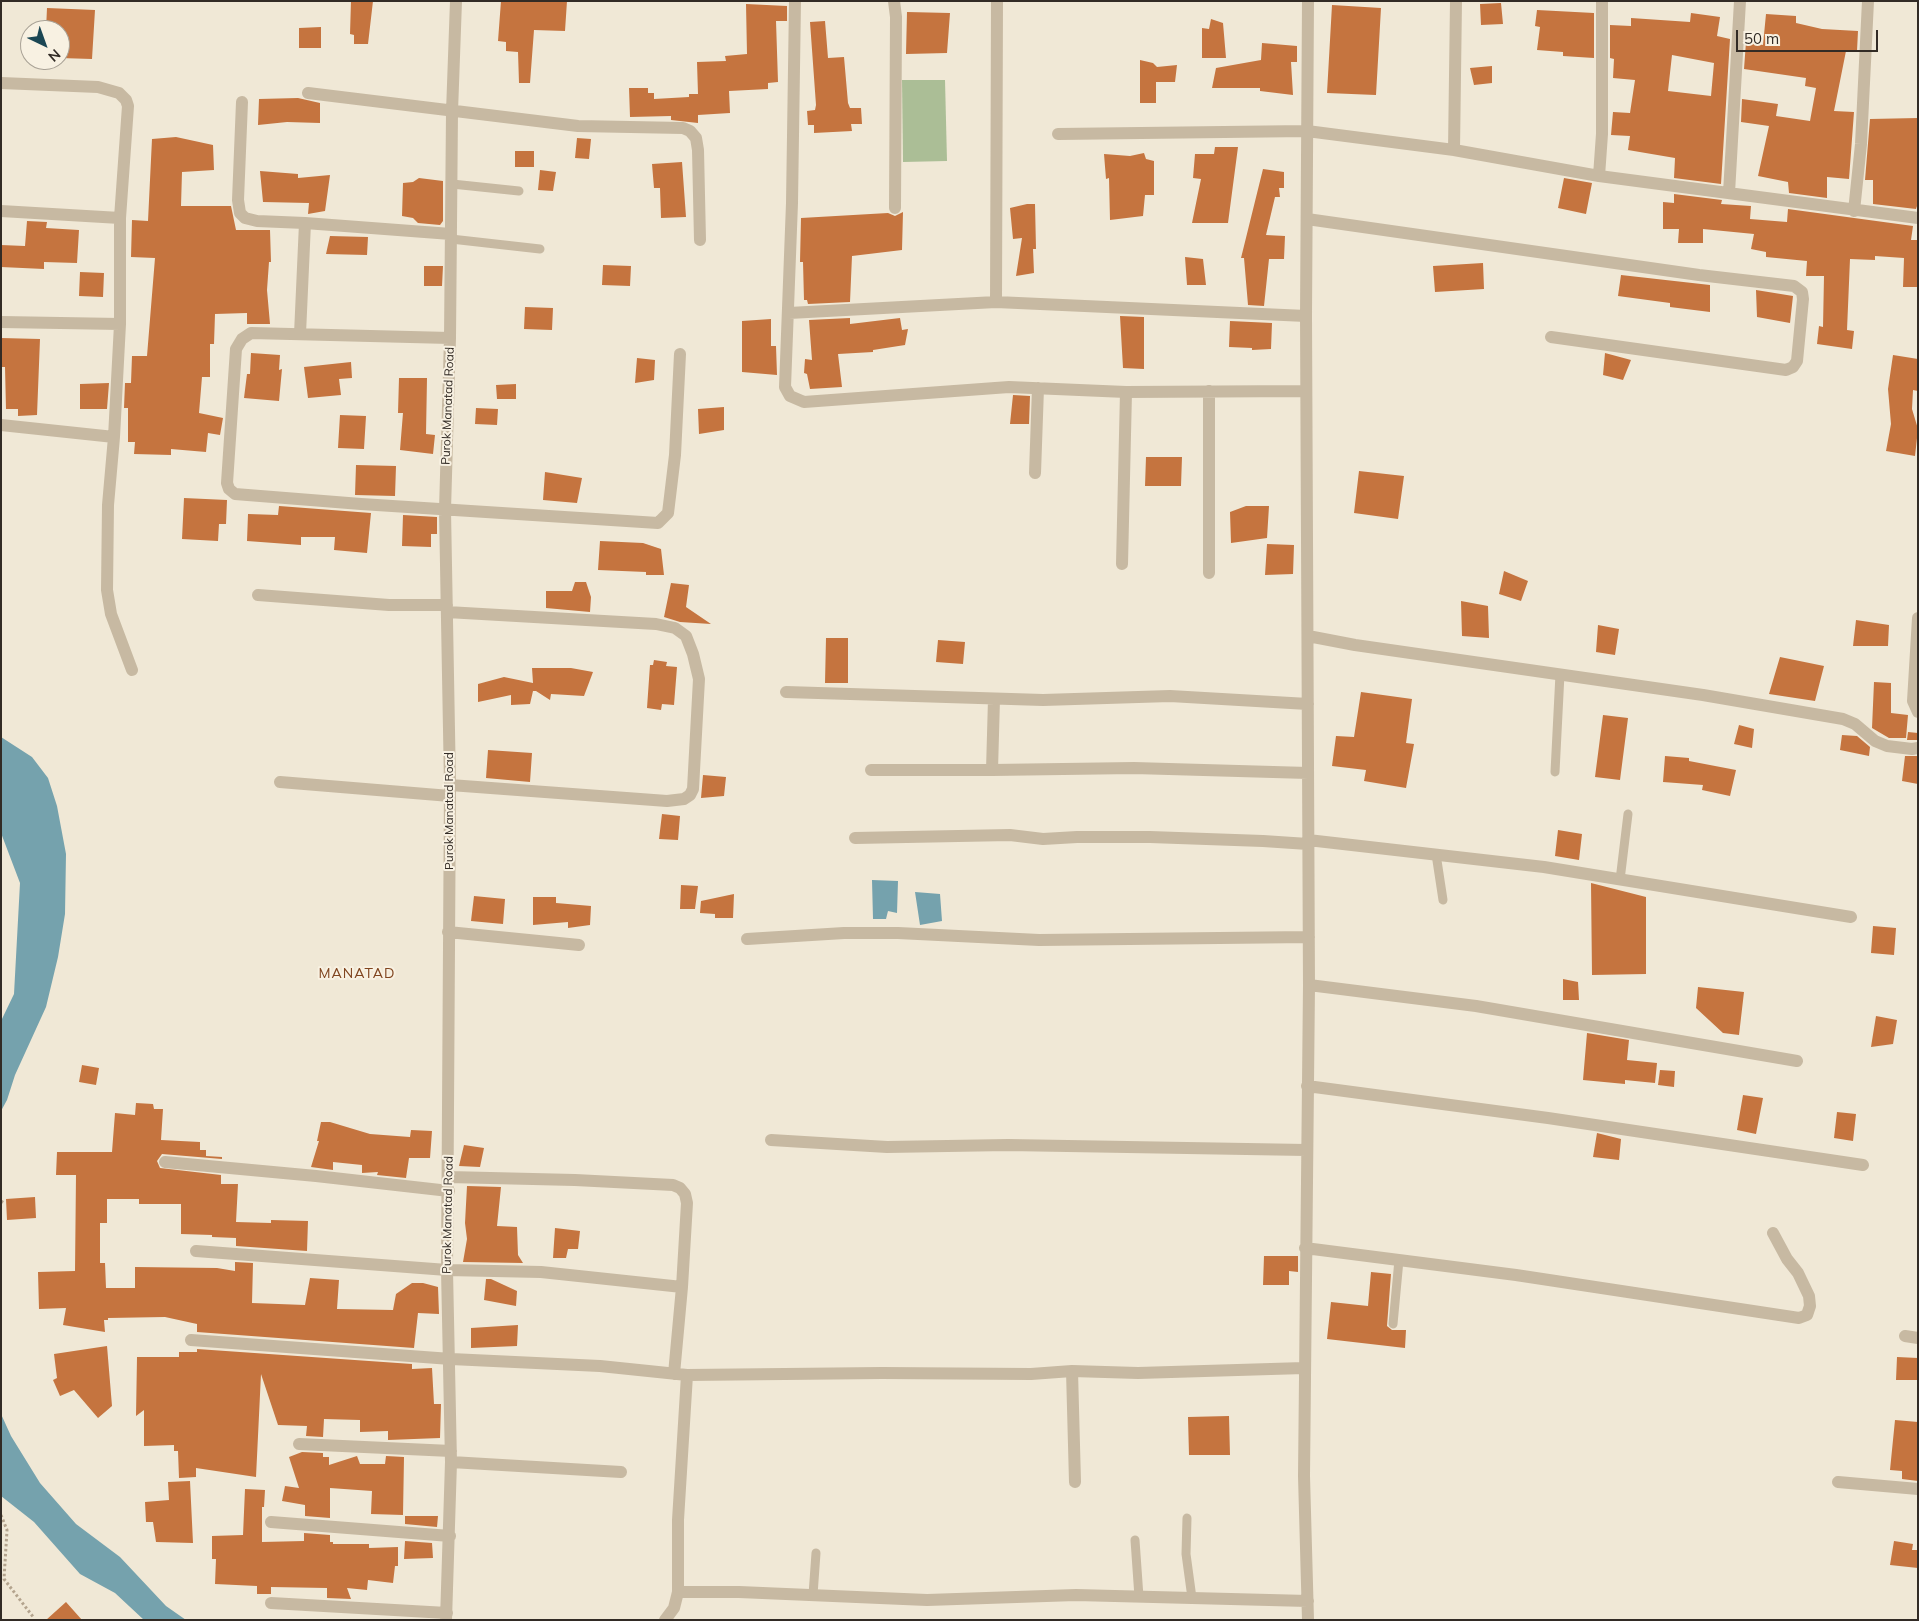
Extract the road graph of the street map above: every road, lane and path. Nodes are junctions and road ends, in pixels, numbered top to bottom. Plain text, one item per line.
1 (456, 1) edge
2 (795, 1) edge
3 (894, 1) edge
4 (997, 1) edge
5 (1308, 1) edge
6 (1456, 1) edge
7 (1602, 1) edge
8 (1740, 1) edge
9 (1868, 1) edge
10 (1, 83) edge
11 (308, 93) dead end
12 (242, 102) dead end
13 (452, 112) junction
14 (1307, 131) junction
15 (1058, 134) dead end
16 (1454, 150) junction
17 (1599, 176) junction
18 (452, 184) junction
19 (519, 191) dead end
20 (1729, 193) junction
21 (896, 208) dead end
22 (1, 210) edge
23 (1854, 211) junction
24 (120, 218) junction
25 (1918, 218) edge
26 (1307, 219) junction
27 (305, 223) junction
28 (451, 237) junction
29 (700, 240) dead end
30 (540, 249) dead end
31 (996, 302) junction
32 (789, 313) junction
33 (1306, 316) junction
34 (1, 322) edge
35 (120, 324) junction
36 (300, 334) junction
37 (1550, 337) dead end
38 (450, 338) junction
39 (680, 354) dead end
40 (1038, 388) junction
41 (1209, 391) junction
42 (1306, 391) junction
43 (1126, 392) junction
44 (1, 425) edge
45 (114, 437) junction
46 (1035, 473) dead end
47 (444, 510) junction
48 (1122, 564) dead end
49 (1209, 572) dead end
50 (258, 595) dead end
51 (447, 609) junction
52 (1918, 618) edge
53 (1308, 636) junction
54 (132, 670) dead end
55 (1560, 674) junction
56 (786, 692) dead end
57 (994, 699) junction
58 (1308, 704) junction
59 (1918, 712) edge
60 (1918, 748) edge
61 (871, 770) dead end
62 (992, 770) junction
63 (1554, 772) dead end
64 (1308, 773) junction
65 (280, 782) dead end
66 (450, 790) junction
67 (1628, 814) dead end
68 (855, 838) dead end
69 (1308, 842) junction
70 (1436, 854) junction
71 (1620, 880) junction
72 (1443, 900) dead end
73 (1851, 917) dead end
74 (448, 932) junction
75 (1309, 937) junction
76 (748, 939) dead end
77 (579, 945) dead end
78 (1309, 985) junction
79 (1797, 1061) dead end
80 (1307, 1086) junction
81 (771, 1140) dead end
82 (1306, 1150) junction
83 (165, 1162) dead end
84 (1863, 1165) dead end
85 (448, 1177) junction
86 (449, 1191) junction
87 (1773, 1233) dead end
88 (1305, 1248) junction
89 (196, 1251) dead end
90 (1399, 1260) junction
91 (447, 1270) junction
92 (682, 1286) junction
93 (1393, 1324) dead end
94 (191, 1340) dead end
95 (451, 1359) junction
96 (1304, 1368) junction
97 (1072, 1371) junction
98 (674, 1374) junction
99 (687, 1375) junction
100 (299, 1444) dead end
101 (451, 1457) junction
102 (621, 1472) dead end
103 (1075, 1482) dead end
104 (1838, 1482) dead end
105 (1918, 1489) edge
106 (1, 1515) edge
107 (1187, 1518) dead end
108 (271, 1522) dead end
109 (450, 1536) junction
110 (1135, 1540) dead end
111 (816, 1552) dead end
112 (678, 1592) junction
113 (813, 1595) junction
114 (1139, 1596) junction
115 (1192, 1598) junction
116 (1308, 1602) junction
117 (271, 1603) dead end
118 (447, 1616) edge
119 (34, 1618) dead end
120 (665, 1620) edge
121 (1308, 1620) edge

1 - 13 street, Purok Manatad Road
2 - 32 street
3 - 21 street
4 - 31 street
5 - 14 street
6 - 16 street
7 - 17 street
8 - 20 street
9 - 23 street
10 - 24 street
11 - 13 street
12 - 27 street
13 - 18 street, Purok Manatad Road
13 - 29 street
14 - 15 street
14 - 16 street
14 - 26 street
16 - 17 street
17 - 20 street
18 - 19 lane
18 - 28 street, Purok Manatad Road
20 - 23 street
22 - 24 street
23 - 25 street
24 - 35 street
26 - 33 street
26 - 37 street
27 - 28 street
27 - 36 street
28 - 30 lane
28 - 38 street, Purok Manatad Road
31 - 32 street
31 - 33 street
32 - 40 street
33 - 42 street
34 - 35 street
35 - 45 street
36 - 38 street
36 - 47 street
38 - 47 street, Purok Manatad Road
39 - 47 street
40 - 43 street
40 - 46 street
41 - 42 street
41 - 43 street
41 - 49 street
42 - 53 street
43 - 48 street
44 - 45 street
45 - 54 street
47 - 51 street, Purok Manatad Road
50 - 51 street
51 - 66 street, Purok Manatad Road
51 - 66 street
52 - 59 street
53 - 55 street
53 - 58 street
55 - 60 street
55 - 63 lane
56 - 57 street
57 - 58 street
57 - 62 street
58 - 64 street
61 - 62 street
62 - 64 street
64 - 69 street
65 - 66 street
66 - 74 street, Purok Manatad Road
67 - 71 lane
68 - 69 street
69 - 70 street
69 - 75 street
70 - 71 street
70 - 72 lane
71 - 73 street
74 - 77 street
74 - 85 street, Purok Manatad Road
75 - 76 street
75 - 78 street
78 - 79 street
78 - 80 street
80 - 82 street
80 - 84 street
81 - 82 street
82 - 88 street
83 - 86 street
85 - 86 street, Purok Manatad Road
85 - 92 street
86 - 91 street, Purok Manatad Road
87 - 90 street
88 - 90 street
88 - 96 street
89 - 91 street
90 - 93 lane
91 - 92 street
91 - 95 street, Purok Manatad Road
92 - 98 street
94 - 95 street
95 - 98 street
95 - 101 street, Purok Manatad Road
96 - 97 street
96 - 116 street
97 - 99 street
97 - 103 street
98 - 99 street
99 - 112 street
100 - 101 street
101 - 102 street
101 - 109 street, Purok Manatad Road
104 - 105 street
106 - 119 path
107 - 115 lane
108 - 109 street
109 - 118 street, Purok Manatad Road
110 - 114 lane
111 - 113 lane
112 - 113 street
112 - 120 street
113 - 114 street
114 - 115 street
115 - 116 street
116 - 121 street
117 - 118 street

